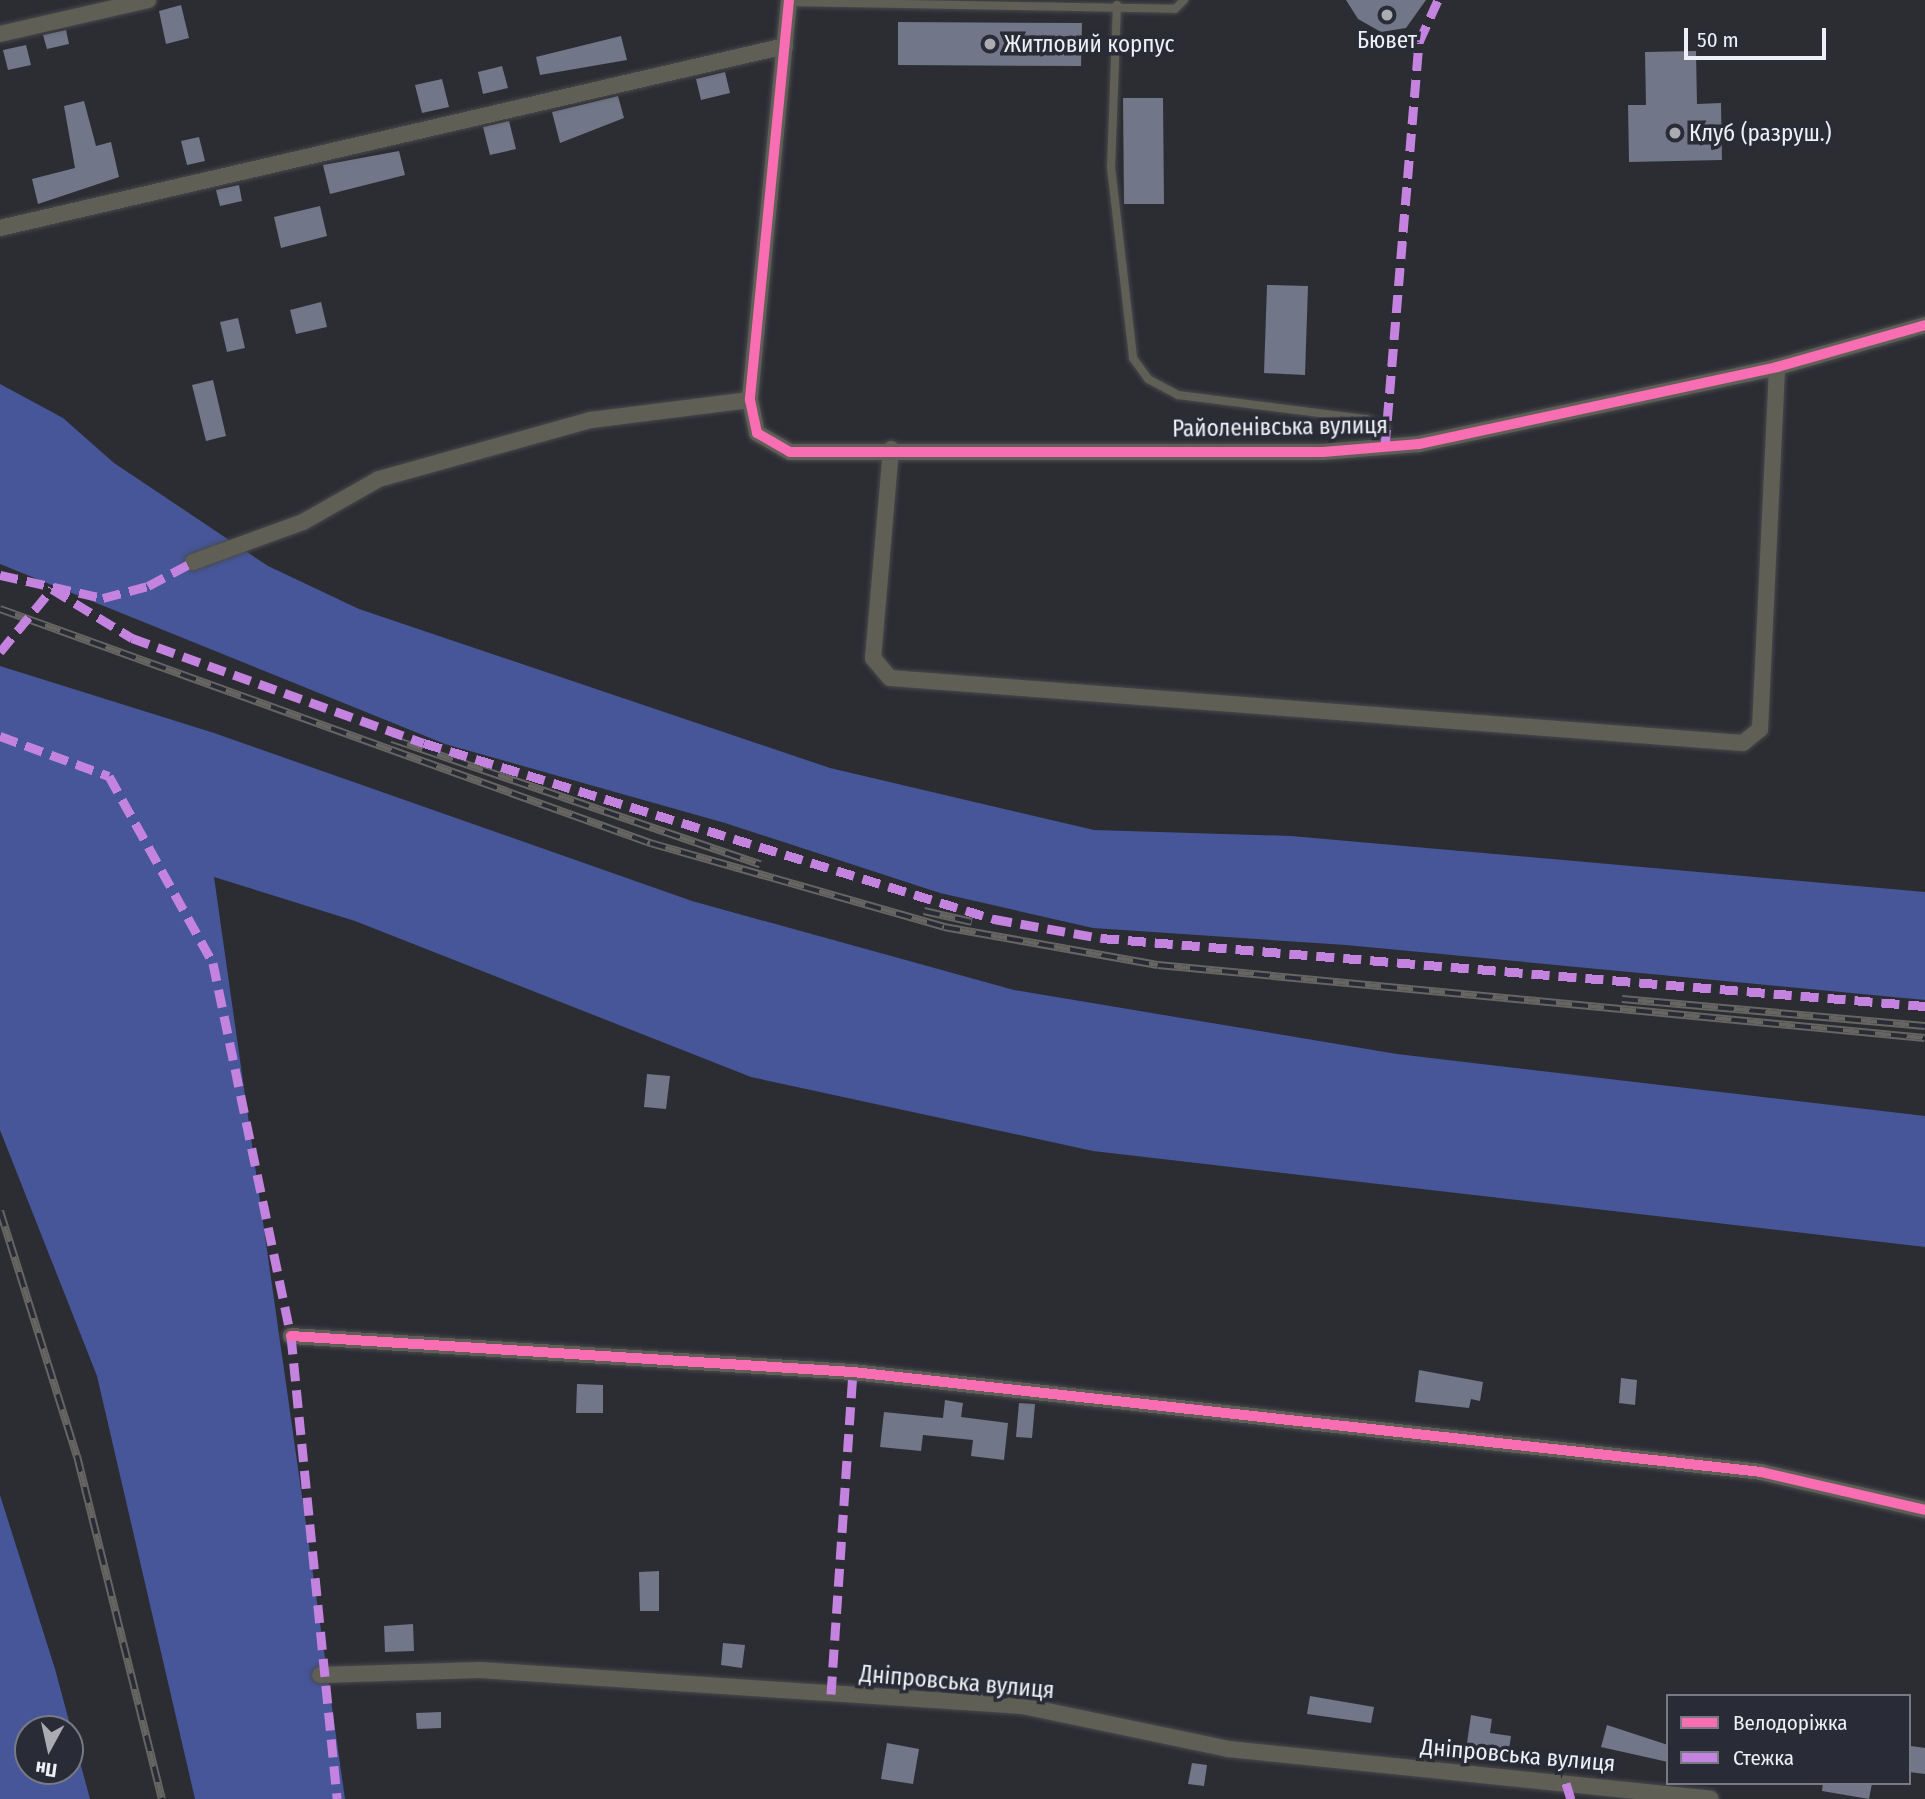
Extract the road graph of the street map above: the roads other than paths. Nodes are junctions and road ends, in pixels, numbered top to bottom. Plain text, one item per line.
1 (148, 0) edge
2 (1184, 0) edge
3 (789, 1) edge
4 (1117, 5) junction
5 (0, 34) edge
6 (785, 46) junction
7 (0, 228) edge
8 (1925, 325) edge
9 (1777, 367) junction
10 (750, 400) junction
11 (1387, 428) dead end
12 (891, 449) junction
13 (193, 562) dead end
14 (290, 1336) dead end
15 (1925, 1510) edge
16 (320, 1675) dead end
17 (1710, 1799) edge

1 - 5 street
2 - 4 lane
3 - 4 lane
3 - 6 street
4 - 11 lane
6 - 7 street
6 - 10 street
8 - 9 street, Райоленівська вулиця
9 - 12 street, Райоленівська вулиця
9 - 12 street
10 - 12 street, Райоленівська вулиця
10 - 13 street
14 - 15 street
16 - 17 street, Дніпровська вулиця

